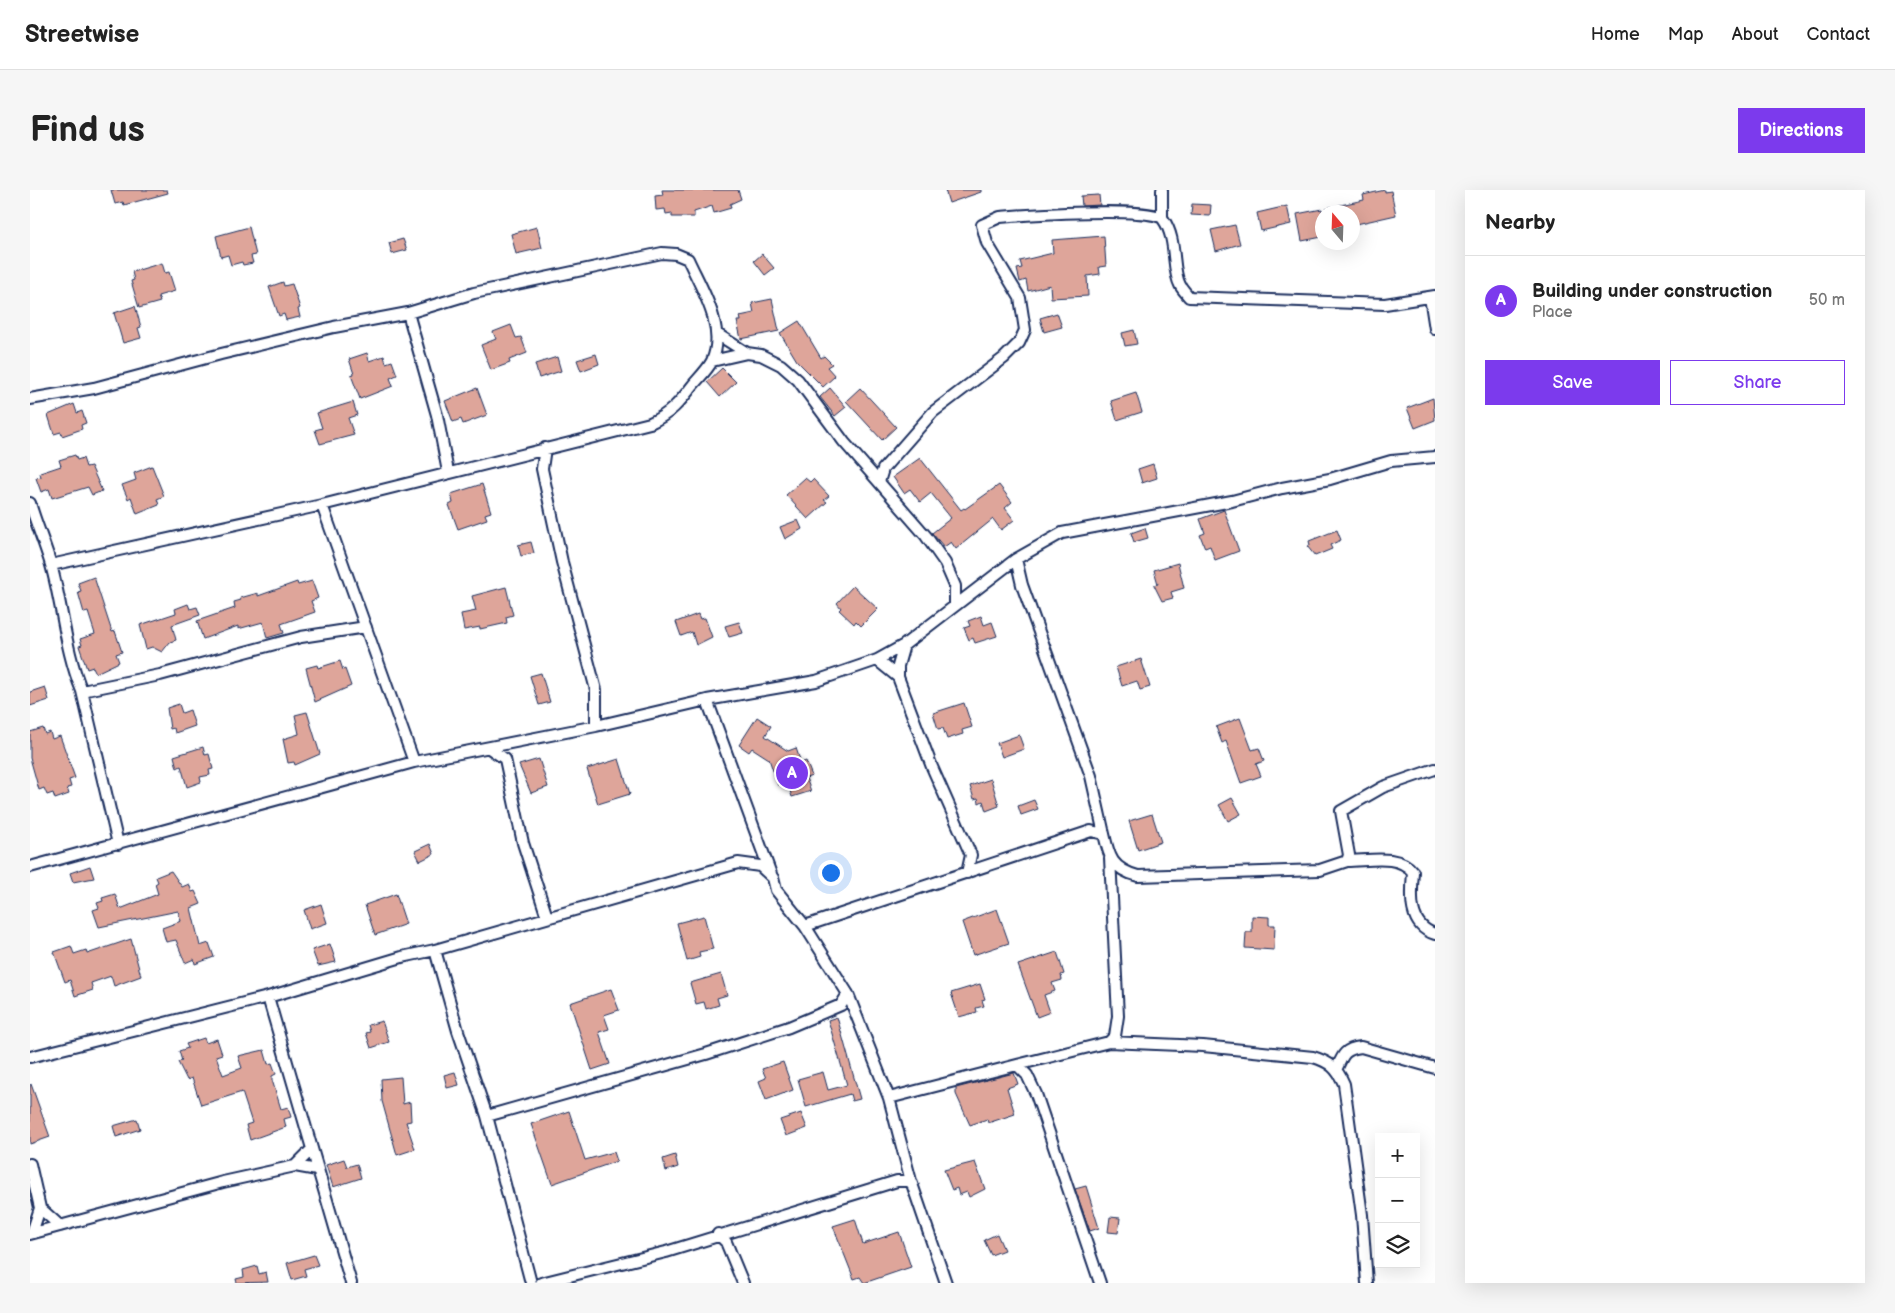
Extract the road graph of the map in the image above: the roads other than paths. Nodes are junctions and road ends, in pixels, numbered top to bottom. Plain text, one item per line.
1 (1162, 190) edge
2 (1162, 217) junction
3 (1433, 296) edge
4 (408, 313) junction
5 (1435, 328) edge
6 (717, 334) junction
7 (747, 353) junction
8 (712, 361) junction
9 (30, 400) edge
10 (545, 448) junction
11 (527, 452) junction
12 (1435, 457) edge
13 (542, 469) junction
14 (448, 472) junction
15 (879, 482) junction
16 (30, 503) edge
17 (322, 505) junction
18 (34, 534) edge
19 (1016, 558) junction
20 (51, 565) junction
21 (955, 605) junction
22 (366, 626) junction
23 (904, 645) junction
24 (876, 660) junction
25 (898, 677) junction
26 (82, 691) junction
27 (707, 700) junction
28 (596, 726) junction
29 (489, 748) junction
30 (414, 762) junction
31 (1435, 769) edge
32 (1104, 834) junction
33 (118, 844) junction
34 (1110, 858) junction
35 (1347, 861) junction
36 (30, 867) edge
37 (967, 873) junction
38 (773, 878) junction
39 (547, 916) junction
40 (805, 926) junction
41 (1435, 934) edge
42 (435, 950) junction
43 (848, 994) junction
44 (268, 997) junction
45 (1109, 1042) junction
46 (30, 1057) edge
47 (1017, 1065) junction
48 (1337, 1068) junction
49 (1435, 1068) edge
50 (889, 1098) junction
51 (487, 1116) junction
52 (312, 1149) junction
53 (30, 1164) edge
54 (295, 1166) junction
55 (317, 1170) junction
56 (911, 1181) junction
57 (40, 1208) junction
58 (60, 1226) junction
59 (31, 1234) edge
60 (718, 1234) junction
61 (553, 1281) edge
62 (351, 1283) edge
63 (531, 1283) edge
64 (541, 1283) edge
65 (743, 1283) edge
66 (946, 1283) edge
67 (1100, 1283) edge
68 (1367, 1283) edge

1 - 2 street
2 - 3 street
2 - 15 street
3 - 5 street
4 - 6 street
4 - 9 street
4 - 14 street
6 - 7 street
6 - 8 street
7 - 8 street
7 - 15 street
8 - 10 street
10 - 11 street
10 - 13 street
11 - 13 street
11 - 14 street
12 - 19 street
13 - 28 street
14 - 17 street
15 - 21 street
16 - 18 street
17 - 20 street
17 - 22 street
18 - 20 street
19 - 21 street
19 - 32 street
20 - 26 street
21 - 23 street
22 - 26 street
22 - 30 street
23 - 24 street
23 - 25 street
24 - 25 street
24 - 27 street
25 - 37 street
26 - 33 street
27 - 28 street
27 - 38 street
28 - 29 street
29 - 30 street
29 - 39 street
30 - 33 street
31 - 35 street
32 - 34 street
32 - 37 street
33 - 36 street
34 - 35 street
34 - 45 street
35 - 41 street
37 - 40 street
38 - 39 street
38 - 40 street
39 - 42 street
40 - 43 street
42 - 44 street
42 - 51 street
43 - 50 street
43 - 51 street
44 - 46 street
44 - 52 street
45 - 47 street
45 - 48 street
47 - 50 street
47 - 67 street
48 - 49 street
48 - 68 street
50 - 56 street
51 - 63 street
52 - 54 street
52 - 55 street
53 - 57 street
54 - 55 street
54 - 58 street
55 - 62 street
56 - 60 street
56 - 66 street
57 - 58 street
57 - 59 street
58 - 59 street
60 - 61 street
60 - 65 street
61 - 64 street

